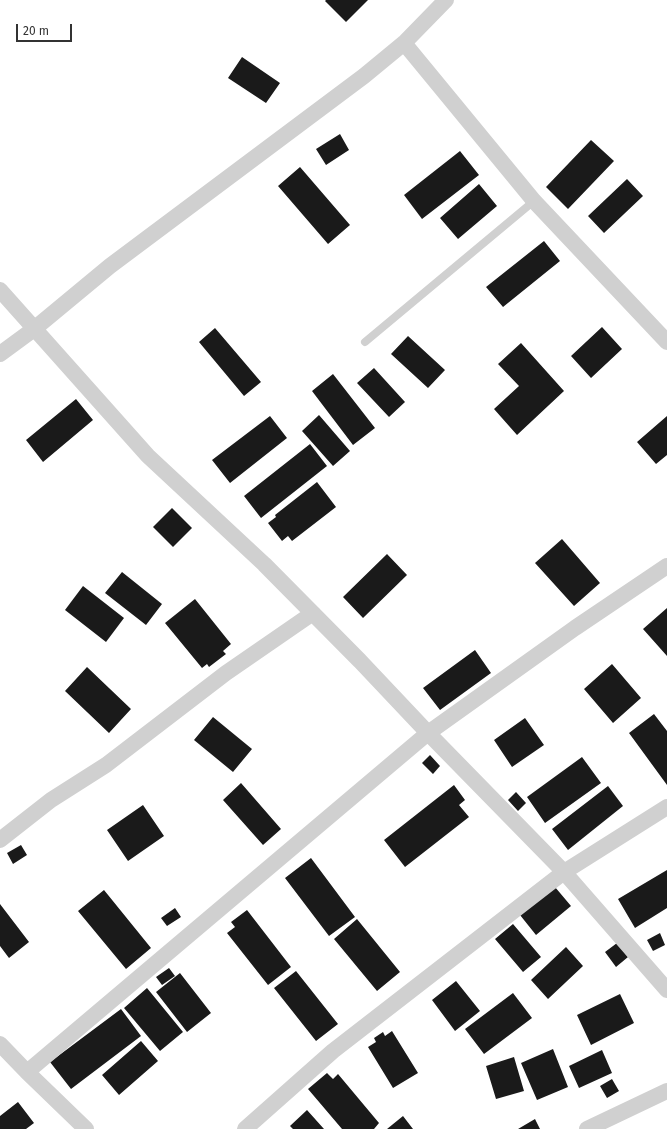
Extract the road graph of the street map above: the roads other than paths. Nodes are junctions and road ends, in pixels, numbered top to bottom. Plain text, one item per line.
1 (446, 0) edge
2 (404, 43) junction
3 (534, 201) junction
4 (0, 290) edge
5 (34, 329) junction
6 (365, 342) dead end
7 (667, 342) edge
8 (0, 354) edge
9 (667, 566) edge
10 (313, 613) junction
11 (428, 733) junction
12 (667, 808) edge
13 (0, 840) edge
14 (564, 872) junction
15 (667, 990) edge
16 (0, 1044) edge
17 (27, 1072) junction
18 (667, 1091) edge
19 (86, 1129) edge
20 (245, 1129) edge
21 (587, 1129) edge

1 - 2 street
2 - 3 street
2 - 5 street
3 - 6 lane
3 - 7 street
4 - 5 street
5 - 8 street
5 - 10 street
9 - 11 street
10 - 11 street
10 - 13 street
11 - 14 street
11 - 17 street
12 - 14 street
14 - 15 street
14 - 20 street
16 - 17 street
17 - 19 street
18 - 21 street

